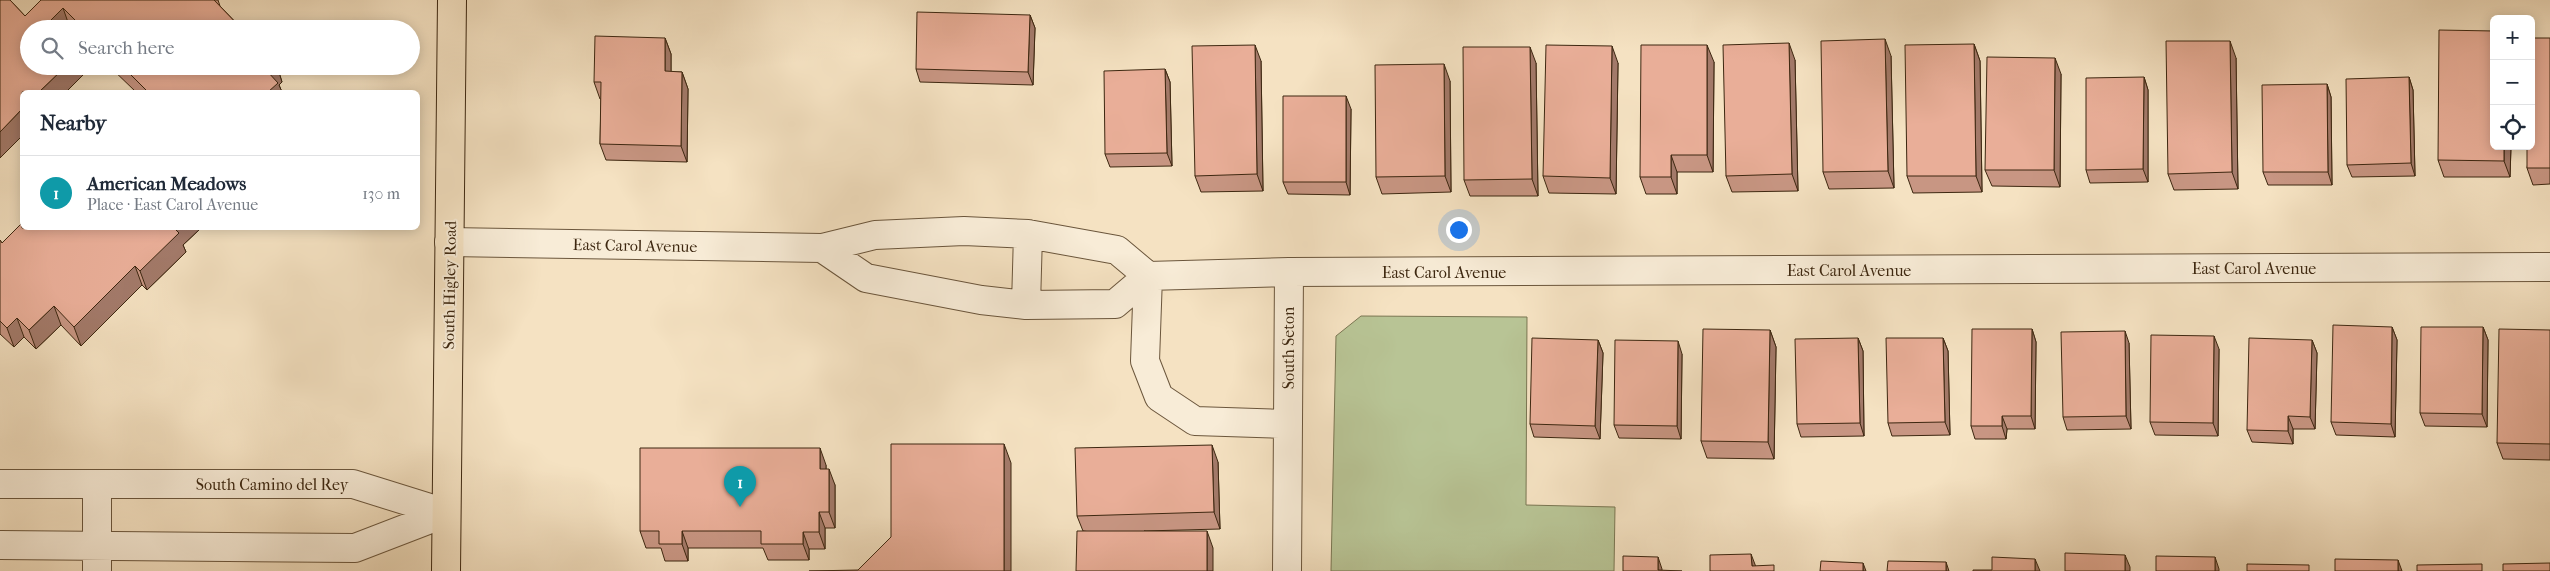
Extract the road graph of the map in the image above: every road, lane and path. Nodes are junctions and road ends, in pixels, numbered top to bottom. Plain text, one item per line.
1 (452, 0) edge
2 (1028, 234) junction
3 (449, 242) junction
4 (822, 248) junction
5 (2550, 267) edge
6 (1289, 272) junction
7 (1148, 276) junction
8 (1026, 305) junction
9 (1288, 424) junction
10 (0, 484) edge
11 (97, 484) junction
12 (446, 513) junction
13 (0, 545) edge
14 (97, 558) edge
15 (446, 571) edge
16 (1287, 571) edge

1 - 3 main road, South Higley Road
2 - 4 street, East Carol Avenue
2 - 7 street, East Carol Avenue
2 - 8 street
3 - 4 street, East Carol Avenue
3 - 12 main road, South Higley Road
4 - 8 street
5 - 6 street, East Carol Avenue
6 - 7 street, East Carol Avenue
6 - 9 street, South Seton
7 - 8 street
7 - 9 street
9 - 16 street, South Seton
10 - 11 street, South Camino del Rey
11 - 12 street, South Camino del Rey
11 - 14 street
12 - 14 street
12 - 15 main road, South Higley Road
13 - 14 street

